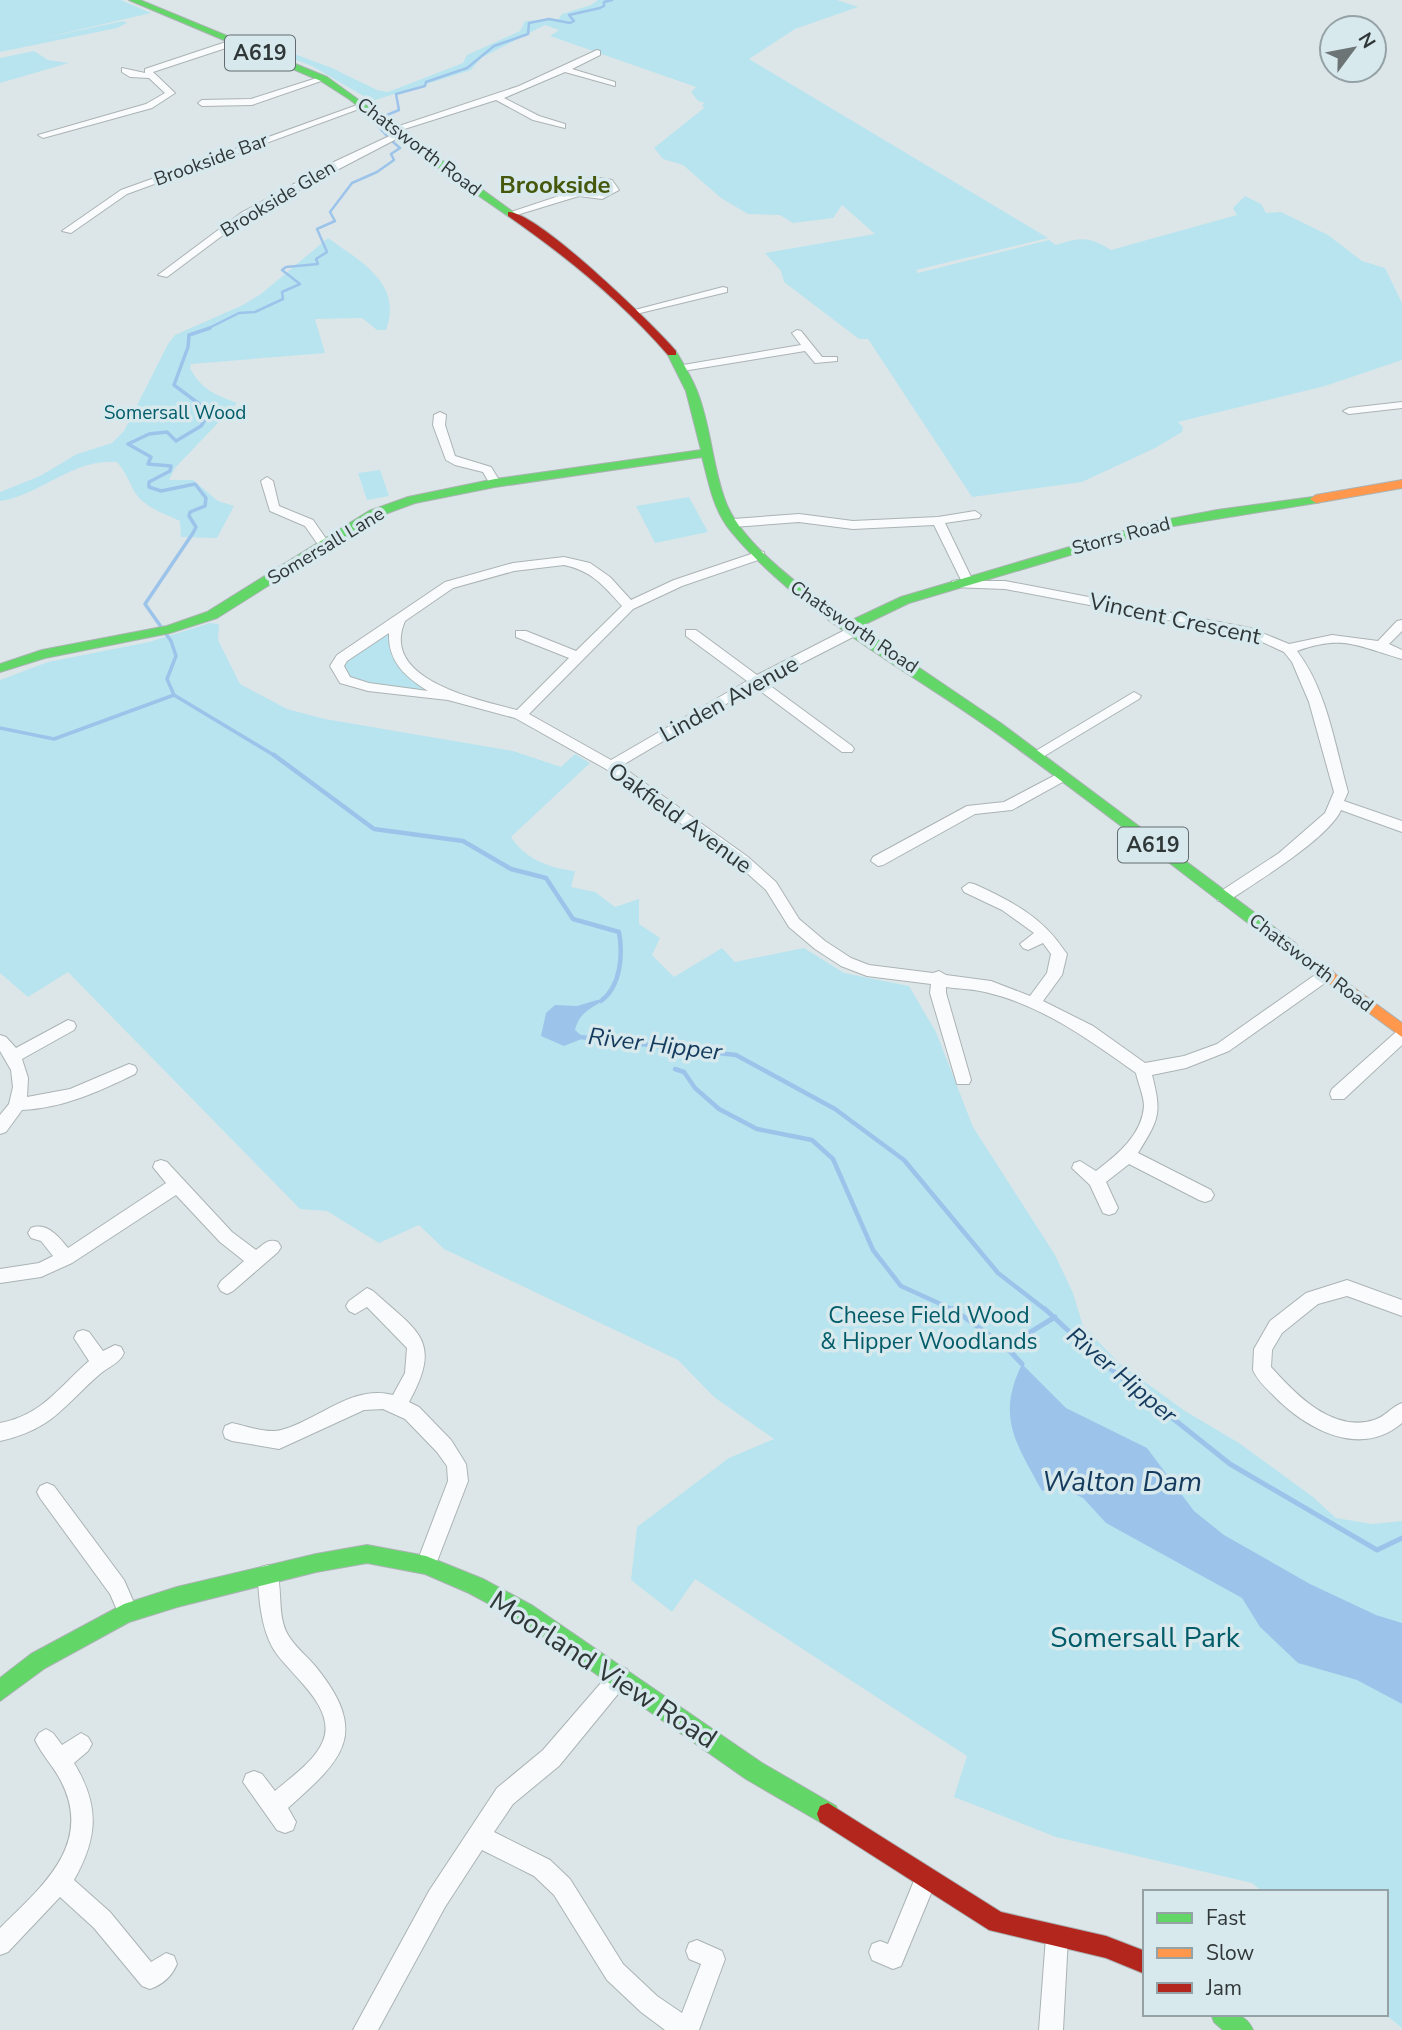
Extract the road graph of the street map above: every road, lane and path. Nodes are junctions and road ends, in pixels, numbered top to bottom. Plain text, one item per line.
1 (133, 0) edge
2 (235, 43) junction
3 (597, 53) dead end
4 (125, 70) dead end
5 (566, 70) junction
6 (151, 76) junction
7 (323, 79) junction
8 (612, 84) dead end
9 (498, 99) junction
10 (202, 103) dead end
11 (363, 106) junction
12 (562, 126) dead end
13 (396, 133) junction
14 (43, 135) dead end
15 (579, 193) dead end
16 (510, 214) junction
17 (66, 231) dead end
18 (163, 275) dead end
19 (723, 290) dead end
20 (636, 311) junction
21 (797, 334) dead end
22 (808, 347) junction
23 (833, 359) dead end
24 (683, 369) junction
25 (1402, 405) edge
26 (1349, 411) dead end
27 (440, 415) dead end
28 (705, 453) junction
29 (267, 481) dead end
30 (495, 483) junction
31 (1402, 484) edge
32 (975, 515) dead end
33 (938, 521) junction
34 (733, 523) junction
35 (323, 543) junction
36 (760, 555) junction
37 (961, 582) junction
38 (629, 606) junction
39 (400, 619) junction
40 (1402, 624) edge
41 (850, 630) junction
42 (691, 633) dead end
43 (521, 634) dead end
44 (1380, 646) junction
45 (1289, 649) junction
46 (1402, 655) edge
47 (578, 657) junction
48 (0, 668) edge
49 (756, 681) junction
50 (1134, 696) dead end
51 (453, 697) junction
52 (520, 715) junction
53 (848, 749) dead end
54 (1036, 755) junction
55 (611, 766) junction
56 (1063, 776) junction
57 (1337, 804) junction
58 (1402, 827) edge
59 (878, 861) dead end
60 (969, 888) dead end
61 (1223, 897) junction
62 (1044, 935) junction
63 (1028, 944) dead end
64 (1327, 974) junction
65 (939, 977) junction
66 (1032, 1003) junction
67 (68, 1026) dead end
68 (1402, 1034) edge
69 (0, 1041) edge
70 (13, 1058) junction
71 (129, 1070) dead end
72 (1143, 1070) junction
73 (963, 1080) dead end
74 (1338, 1094) dead end
75 (17, 1104) junction
76 (0, 1128) edge
77 (1128, 1156) junction
78 (161, 1167) dead end
79 (1080, 1168) dead end
80 (1097, 1180) junction
81 (177, 1185) junction
82 (1205, 1195) dead end
83 (1109, 1208) dead end
84 (37, 1233) dead end
85 (272, 1247) dead end
86 (66, 1258) junction
87 (257, 1260) junction
88 (0, 1276) edge
89 (227, 1286) dead end
90 (355, 1306) dead end
91 (1402, 1308) edge
92 (83, 1338) dead end
93 (398, 1405) junction
94 (1402, 1410) edge
95 (0, 1432) edge
96 (232, 1432) dead end
97 (47, 1492) dead end
98 (426, 1565) junction
99 (268, 1574) junction
100 (128, 1612) junction
101 (620, 1676) junction
102 (0, 1691) edge
103 (46, 1740) dead end
104 (80, 1744) dead end
105 (62, 1759) junction
106 (254, 1782) dead end
107 (478, 1836) junction
108 (926, 1879) junction
109 (61, 1883) junction
110 (1058, 1937) junction
111 (0, 1944) edge
112 (697, 1951) dead end
113 (880, 1952) dead end
114 (1143, 1962) edge
115 (166, 1964) dead end
116 (1224, 2016) edge
117 (365, 2030) edge
118 (686, 2030) edge
119 (1051, 2030) edge
120 (1241, 2030) edge

1 - 2 main road, Chatsworth Road / A619
2 - 6 street
2 - 7 main road, Chatsworth Road / A619
3 - 5 street, Brookside Glen
4 - 6 street
5 - 8 street
5 - 9 street, Brookside Glen
6 - 14 street
7 - 10 street
7 - 11 main road, Chatsworth Road / A619
9 - 12 street
9 - 13 street, Brookside Glen
11 - 13 main road, Chatsworth Road / A619
11 - 17 street, Brookside Bar
13 - 16 main road, Chatsworth Road / A619
13 - 18 street, Brookside Glen
15 - 16 street
16 - 20 main road, Chatsworth Road / A619
19 - 20 street
20 - 24 main road, Chatsworth Road / A619
21 - 22 street
22 - 23 street
22 - 24 street
24 - 28 main road, Chatsworth Road / A619
25 - 26 street
27 - 30 street
28 - 30 main road, Somersall Lane
28 - 34 main road, Chatsworth Road / A619
29 - 35 street
30 - 35 main road, Somersall Lane
31 - 37 main road, Storrs Road
32 - 33 street
33 - 34 street
33 - 37 street
34 - 36 main road, Chatsworth Road / A619
35 - 48 main road, Somersall Lane
36 - 38 street
36 - 41 main road, Chatsworth Road / A619
37 - 41 main road, Storrs Road
37 - 45 street, Vincent Crescent
38 - 39 street
38 - 47 street
39 - 51 street
39 - 51 street
40 - 44 street
41 - 49 street, Linden Avenue
41 - 54 main road, Chatsworth Road / A619
42 - 49 street
43 - 47 street
44 - 45 street
44 - 46 street
45 - 57 street, Vincent Crescent
47 - 52 street
49 - 53 street
49 - 55 street, Linden Avenue
50 - 54 street
51 - 52 street, Oakfield Avenue
52 - 55 street, Oakfield Avenue
54 - 56 main road, Chatsworth Road / A619
55 - 65 street, Oakfield Avenue
56 - 59 street
56 - 61 main road, Chatsworth Road / A619
57 - 58 street
57 - 61 street
60 - 62 street
61 - 64 main road, Chatsworth Road / A619
62 - 63 street
62 - 66 street
64 - 68 main road, Chatsworth Road / A619
64 - 72 street
65 - 66 street, Oakfield Avenue
65 - 73 street
66 - 72 street, Oakfield Avenue
67 - 70 street
68 - 74 street
69 - 70 street
70 - 75 street
71 - 75 street
72 - 77 street
75 - 76 street
77 - 80 street
77 - 82 street
78 - 81 street
79 - 80 street
80 - 83 street
81 - 86 street
81 - 87 street
84 - 86 street
85 - 87 street
86 - 88 street
87 - 89 street
90 - 93 street
91 - 94 street
92 - 95 street
93 - 96 street
93 - 98 street
97 - 100 street
98 - 99 main road, Moorland View Road
98 - 101 main road, Moorland View Road
99 - 100 main road, Moorland View Road
99 - 106 street
100 - 102 main road, Moorland View Road
101 - 107 street
101 - 108 main road, Moorland View Road
103 - 105 street
104 - 105 street
105 - 109 street
107 - 117 street
107 - 118 street
108 - 110 main road, Moorland View Road
108 - 113 street
109 - 111 street
109 - 115 street
110 - 114 main road, Moorland View Road
110 - 119 street
112 - 118 street
116 - 120 main road

